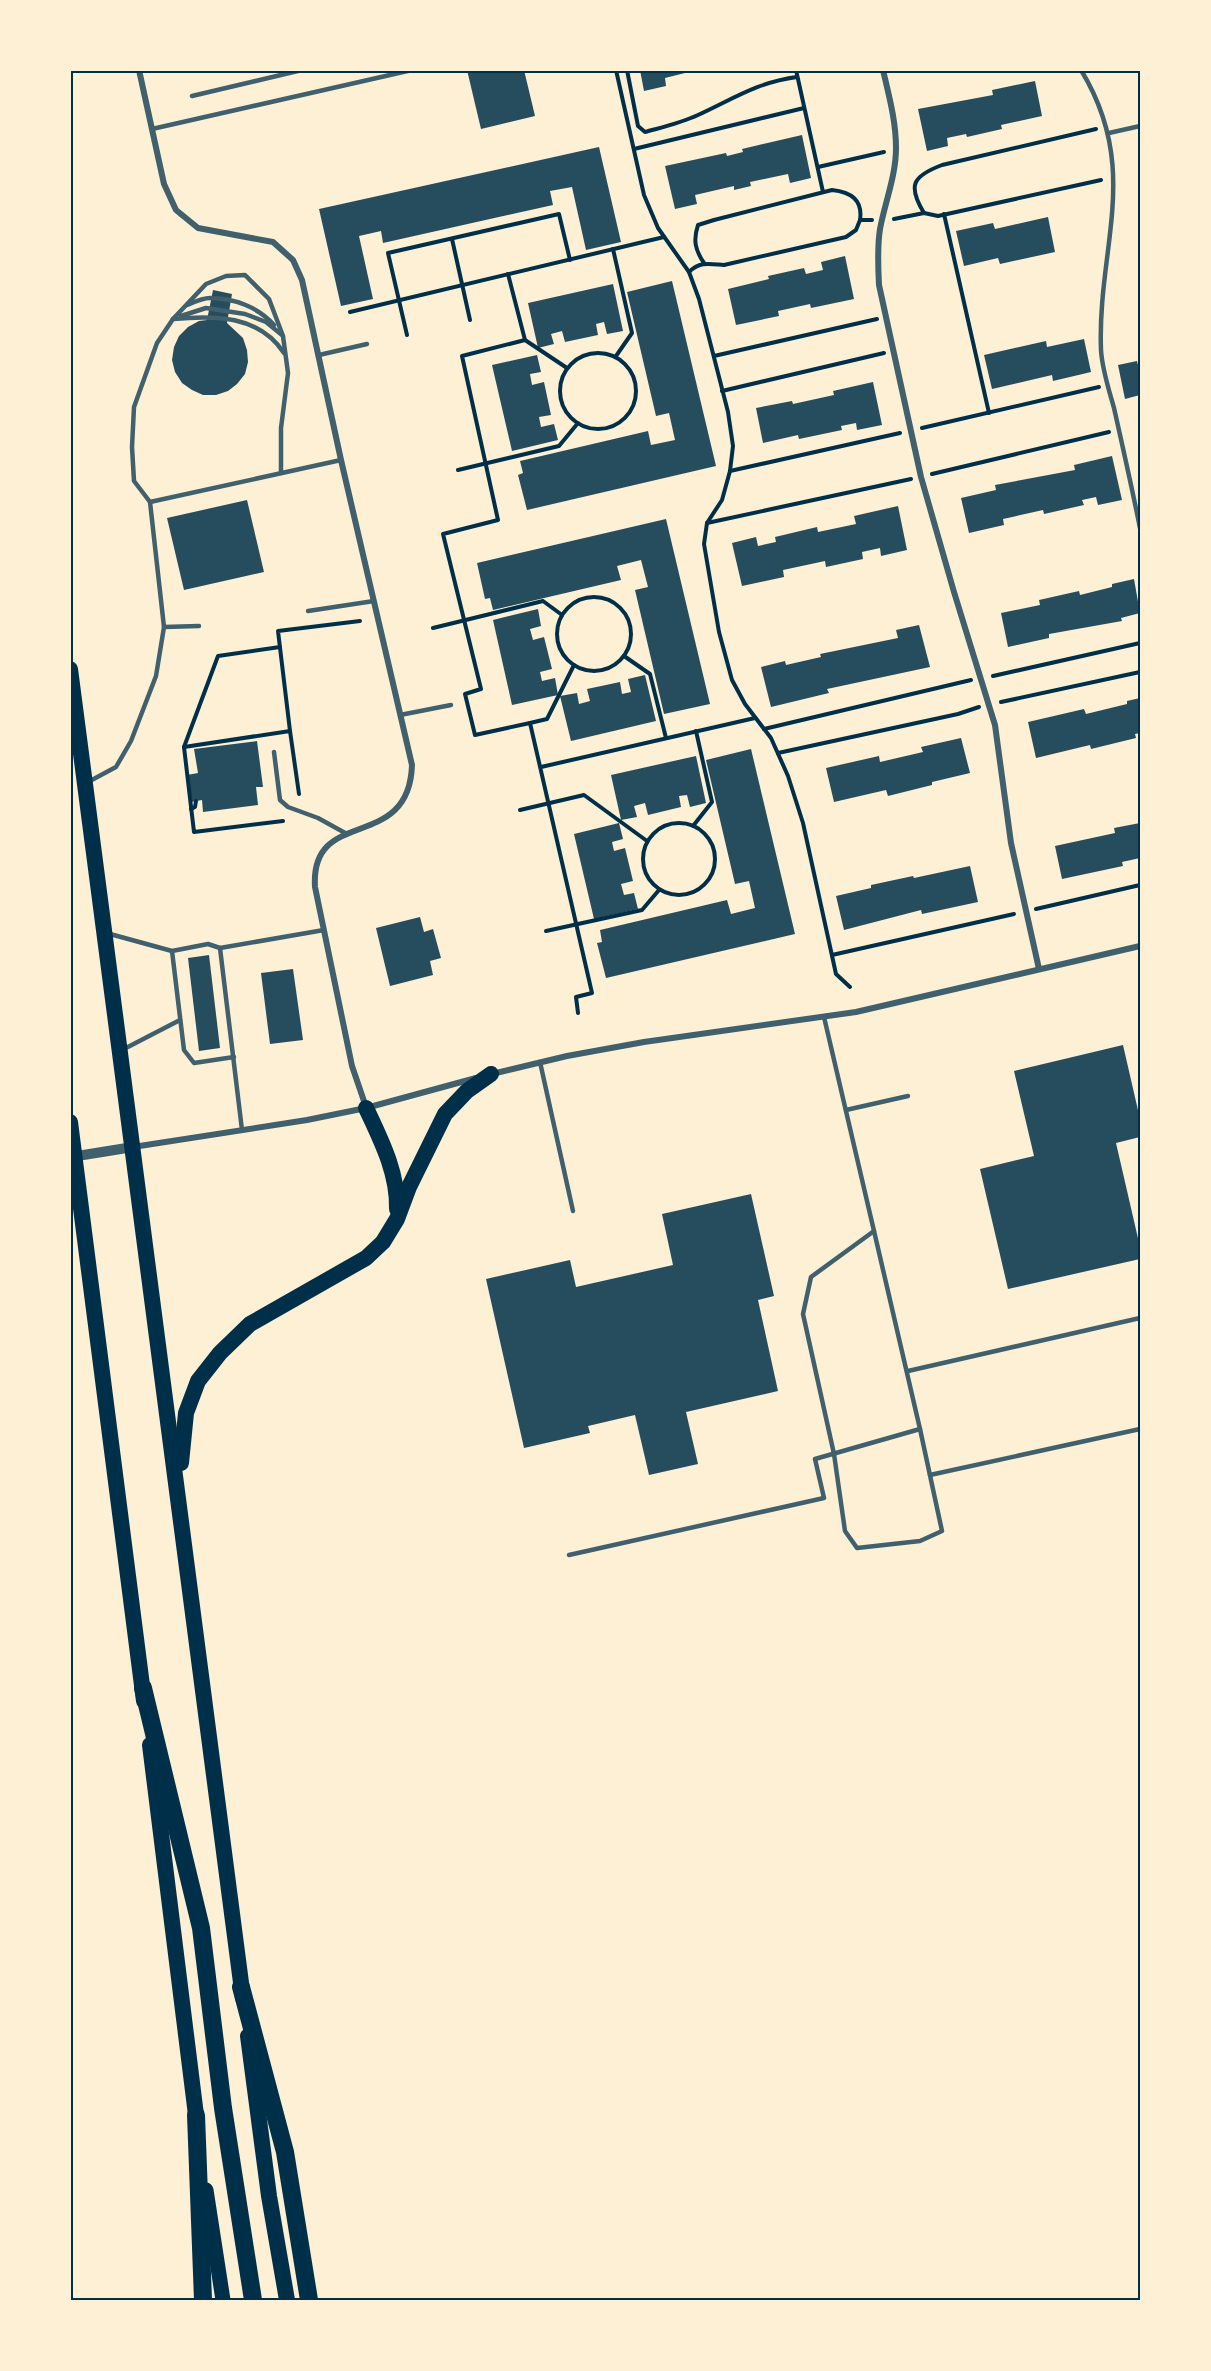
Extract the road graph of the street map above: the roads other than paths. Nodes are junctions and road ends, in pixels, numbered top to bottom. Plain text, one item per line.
1 (139, 70) edge
2 (279, 70) edge
3 (302, 70) edge
4 (373, 70) edge
5 (412, 70) edge
6 (883, 70) edge
7 (1081, 70) edge
8 (270, 77) junction
9 (374, 79) junction
10 (192, 96) dead end
11 (1140, 126) edge
12 (152, 129) junction
13 (1109, 133) junction
14 (184, 305) junction
15 (173, 319) junction
16 (284, 336) junction
17 (367, 344) dead end
18 (286, 355) junction
19 (318, 355) junction
20 (341, 460) junction
21 (281, 473) junction
22 (150, 502) junction
23 (1140, 528) edge
24 (374, 601) junction
25 (308, 611) dead end
26 (199, 626) dead end
27 (164, 627) junction
28 (70, 669) edge
29 (451, 705) dead end
30 (400, 715) junction
31 (274, 752) dead end
32 (85, 783) junction
33 (347, 834) junction
34 (324, 930) junction
35 (104, 932) junction
36 (1140, 946) edge
37 (220, 948) junction
38 (172, 951) junction
39 (1039, 969) junction
40 (824, 1017) junction
41 (180, 1020) junction
42 (119, 1051) junction
43 (234, 1057) junction
44 (540, 1062) junction
45 (491, 1074) junction
46 (908, 1096) dead end
47 (366, 1108) junction
48 (846, 1110) junction
49 (70, 1122) edge
50 (242, 1130) junction
51 (133, 1147) junction
52 (72, 1157) edge
53 (573, 1210) dead end
54 (397, 1219) junction
55 (874, 1232) junction
56 (1140, 1318) edge
57 (908, 1371) junction
58 (920, 1429) junction
59 (1140, 1429) edge
60 (834, 1454) junction
61 (930, 1475) junction
62 (178, 1490) junction
63 (569, 1555) dead end
64 (142, 1688) junction
65 (241, 1988) junction
66 (196, 2115) junction
67 (202, 2301) edge
68 (223, 2301) edge
69 (253, 2301) edge
70 (287, 2301) edge
71 (309, 2301) edge

1 - 12 street
2 - 8 lane
3 - 8 lane
4 - 9 lane
5 - 9 lane
6 - 39 street
7 - 13 lane
8 - 10 lane
9 - 12 lane
11 - 13 lane
12 - 19 street
13 - 23 lane
14 - 15 lane
14 - 16 lane
14 - 16 lane
15 - 16 lane
15 - 18 lane
15 - 22 lane
16 - 18 lane
17 - 19 lane
18 - 21 lane
19 - 20 street
20 - 21 lane
20 - 24 street
21 - 22 lane
22 - 27 lane
24 - 25 lane
24 - 30 street
26 - 27 lane
27 - 32 lane
28 - 32 highway
29 - 30 lane
30 - 33 street
31 - 33 lane
32 - 35 highway
33 - 34 street
34 - 37 lane
34 - 47 street
35 - 38 lane
35 - 42 highway
36 - 39 street
37 - 38 lane
37 - 43 lane
38 - 41 lane
39 - 40 street
40 - 44 street
40 - 48 lane
41 - 42 lane
41 - 43 lane
42 - 51 highway
43 - 50 lane
44 - 45 street
44 - 53 lane
45 - 47 street
45 - 54 highway
46 - 48 lane
47 - 50 street
47 - 54 highway
48 - 55 lane
49 - 52 highway
50 - 51 street
51 - 52 street
51 - 62 highway
52 - 64 highway
54 - 62 highway
55 - 57 lane
55 - 60 lane
56 - 57 lane
57 - 58 lane
58 - 60 lane
58 - 61 lane
59 - 61 lane
60 - 61 lane
60 - 63 lane
62 - 65 highway
64 - 66 highway
64 - 69 highway
65 - 70 highway
65 - 71 highway
66 - 67 highway
66 - 68 main road

